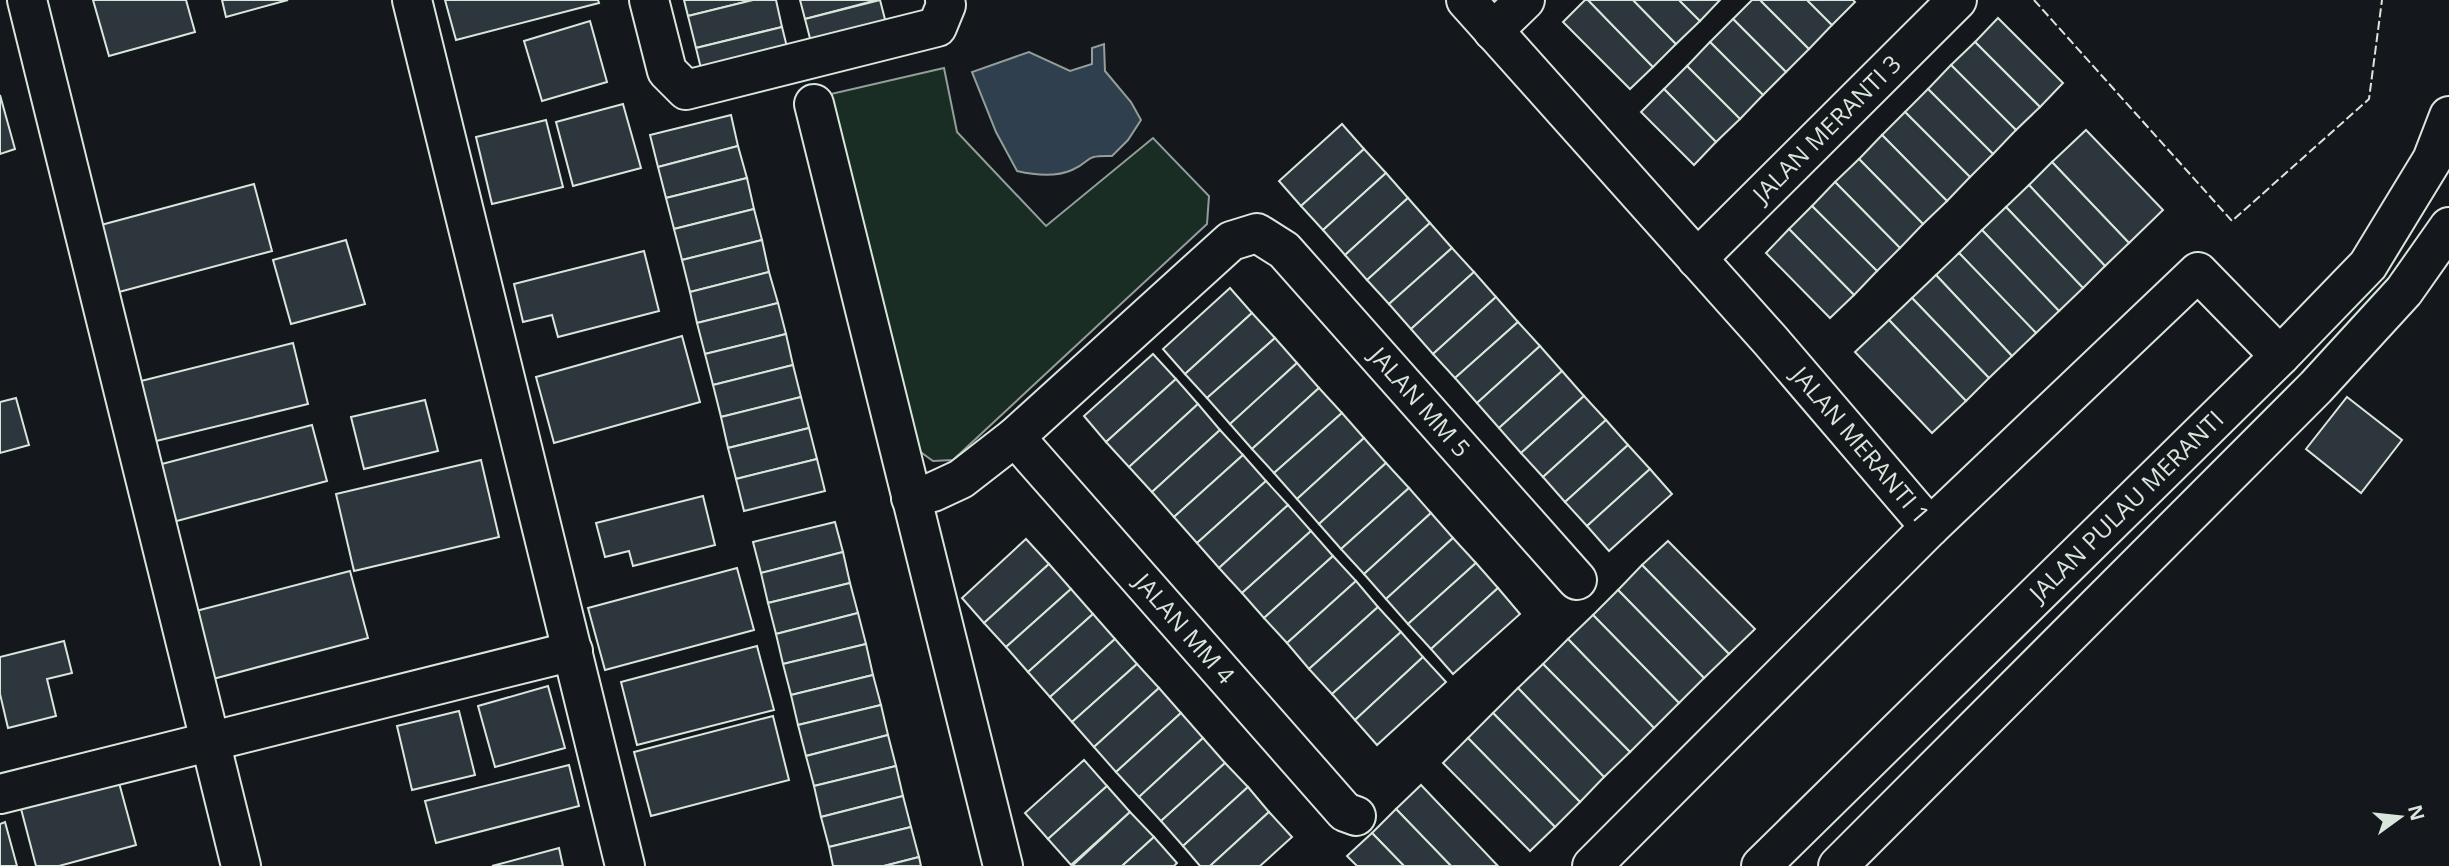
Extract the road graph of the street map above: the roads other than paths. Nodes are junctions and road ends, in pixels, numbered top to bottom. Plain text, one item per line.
1 (27, 0) edge
2 (412, 0) edge
3 (649, 0) edge
4 (945, 0) edge
5 (1466, 0) edge
6 (1525, 0) edge
7 (1957, 0) edge
8 (1493, 31) junction
9 (814, 104) dead end
10 (2449, 116) edge
11 (2449, 227) edge
12 (1697, 259) junction
13 (2280, 356) junction
14 (1015, 437) junction
15 (911, 498) junction
16 (1930, 527) junction
17 (1577, 580) dead end
18 (573, 651) junction
19 (211, 741) junction
20 (0, 794) edge
21 (1356, 816) dead end
22 (242, 866) edge
23 (625, 866) edge
24 (1003, 866) edge
25 (1592, 866) edge
26 (1761, 866) edge
27 (1838, 866) edge

1 - 19 street
2 - 18 street
3 - 4 street
5 - 8 street, JALAN MERANTI 1
6 - 8 street
7 - 12 street, JALAN MERANTI 3
8 - 12 street, JALAN MERANTI 1
9 - 15 street
10 - 13 street, JALAN PULAU MERANTI
11 - 27 street, JALAN PULAU MERANTI
12 - 16 street, JALAN MERANTI 1
13 - 16 street, JALAN MERANTI 1
13 - 26 street, JALAN PULAU MERANTI
14 - 15 street
14 - 17 street, JALAN MM 5
14 - 21 street, JALAN MM 4
15 - 24 street
16 - 25 street
18 - 19 street
18 - 23 street
19 - 20 street
19 - 22 street

